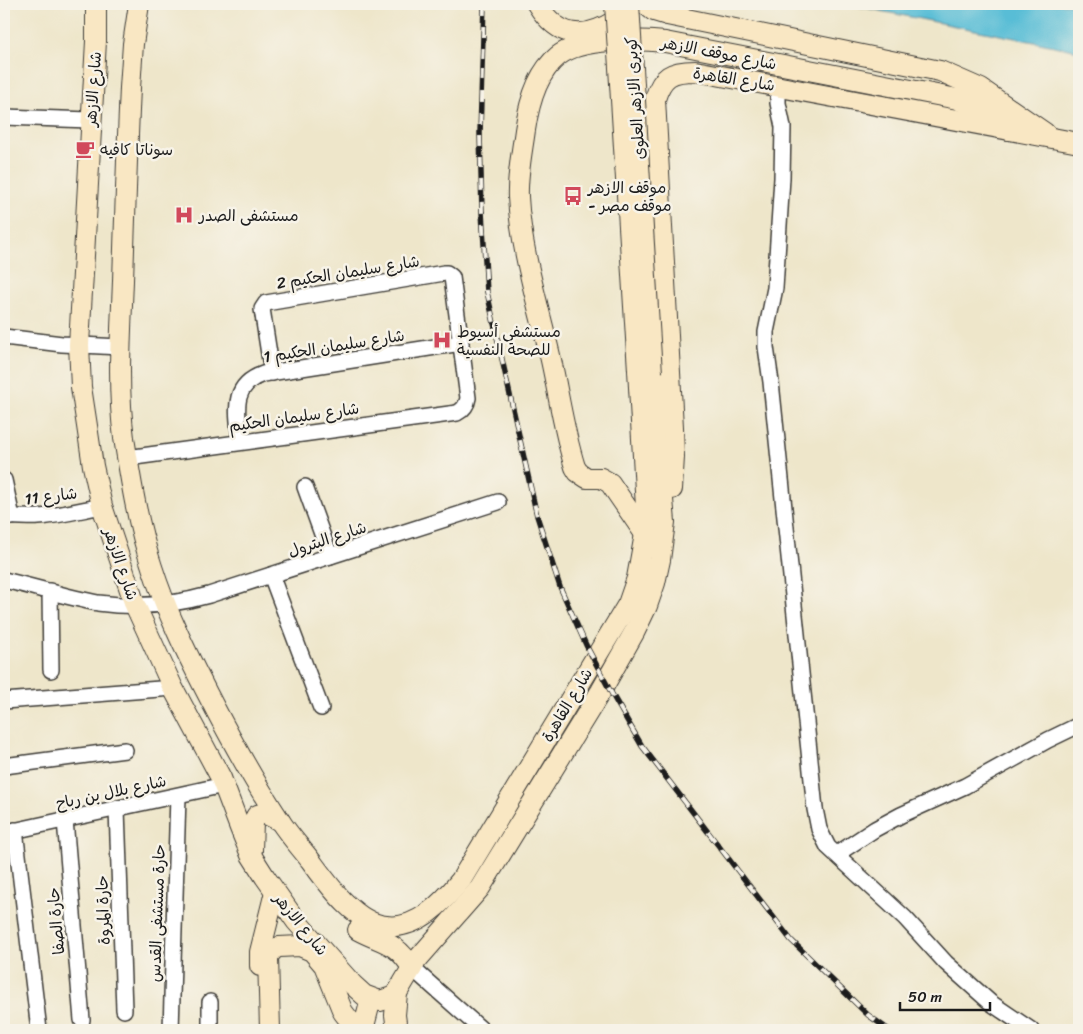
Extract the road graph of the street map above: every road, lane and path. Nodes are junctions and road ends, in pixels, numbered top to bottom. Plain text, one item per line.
1 (96, 4) edge
2 (139, 4) edge
3 (538, 4) edge
4 (629, 4) edge
5 (645, 4) edge
6 (616, 12) edge
7 (778, 86) junction
8 (4, 117) edge
9 (90, 120) junction
10 (1009, 130) junction
11 (1051, 137) junction
12 (1079, 143) edge
13 (4, 337) edge
14 (461, 343) junction
15 (79, 345) junction
16 (120, 347) junction
17 (645, 371) junction
18 (272, 373) junction
19 (240, 442) junction
20 (127, 458) junction
21 (4, 480) edge
22 (305, 487) dead end
23 (498, 502) dead end
24 (102, 506) junction
25 (8, 516) edge
26 (664, 522) junction
27 (645, 534) junction
28 (330, 556) junction
29 (271, 575) junction
30 (4, 580) edge
31 (50, 591) junction
32 (165, 604) junction
33 (135, 605) junction
34 (51, 670) dead end
35 (173, 688) junction
36 (4, 701) edge
37 (321, 708) dead end
38 (1079, 725) edge
39 (125, 750) dead end
40 (240, 755) junction
41 (4, 766) edge
42 (224, 785) junction
43 (178, 796) junction
44 (117, 809) junction
45 (65, 820) junction
46 (280, 821) junction
47 (9, 832) edge
48 (836, 854) junction
49 (252, 855) junction
50 (275, 892) junction
51 (337, 896) junction
52 (412, 968) junction
53 (398, 993) junction
54 (371, 998) junction
55 (210, 1002) dead end
56 (124, 1010) dead end
57 (82, 1020) dead end
58 (39, 1030) edge
59 (171, 1030) edge
60 (210, 1030) edge
61 (263, 1030) edge
62 (270, 1030) edge
63 (357, 1030) edge
64 (363, 1030) edge
65 (397, 1030) edge
66 (482, 1030) edge
67 (1031, 1030) edge

1 - 9 main road, شارع الازهر
2 - 16 main road, شارع الازهر
3 - 6 main road
4 - 17 main road, كوبرى الازهر العلوى, bridge
5 - 11 main road
6 - 17 main road, كوبرى الازهر العلوى, bridge
7 - 10 main road, شارع القاهرة
7 - 26 main road, شارع القاهرة
7 - 48 street
8 - 9 street
9 - 15 main road, شارع الازهر
10 - 11 main road, شارع القاهرة
10 - 27 main road, شارع موقف الازهر
11 - 12 main road, شارع القاهرة
13 - 15 street
14 - 18 street, شارع سليمان الحكيم 1
14 - 18 street, شارع سليمان الحكيم 2
14 - 19 street, شارع سليمان الحكيم
15 - 16 street
15 - 24 main road, شارع الازهر
16 - 20 main road, شارع الازهر
17 - 26 main road, شارع القاهرة
17 - 27 main road, شارع القاهرة
18 - 19 street, شارع سليمان الحكيم 1
19 - 20 street, شارع سليمان الحكيم
20 - 32 main road, شارع الازهر
21 - 25 street
22 - 28 street
23 - 28 street, شارع البترول
24 - 25 street, شارع 11
24 - 33 main road, شارع الازهر
26 - 52 main road, شارع القاهرة
27 - 51 main road, شارع القاهرة
28 - 29 street, شارع البترول
29 - 32 street, شارع البترول
29 - 37 street
30 - 31 street, شارع البترول
31 - 33 street, شارع البترول
31 - 34 street
32 - 33 street, شارع البترول
32 - 40 main road, شارع الازهر
33 - 35 main road, شارع الازهر
35 - 36 street
35 - 42 main road, شارع الازهر
38 - 48 street
39 - 41 street
40 - 42 main road
40 - 46 main road, شارع الازهر
42 - 43 street, شارع بلال بن رباح
42 - 49 main road, شارع الازهر
43 - 44 street, شارع بلال بن رباح
43 - 59 street, حارة مستشفى القدس
44 - 45 street, شارع بلال بن رباح
44 - 56 street, حارة المروة
45 - 47 street, شارع بلال بن رباح
45 - 57 street, حارة الصفا
46 - 49 main road
46 - 51 main road, شارع الازهر
47 - 58 street
48 - 67 street
49 - 50 main road, شارع الازهر
50 - 54 main road, شارع الازهر
50 - 61 main road
51 - 52 main road
52 - 53 main road
52 - 66 street
53 - 54 main road
53 - 65 main road
54 - 64 main road
55 - 60 street
62 - 63 main road

